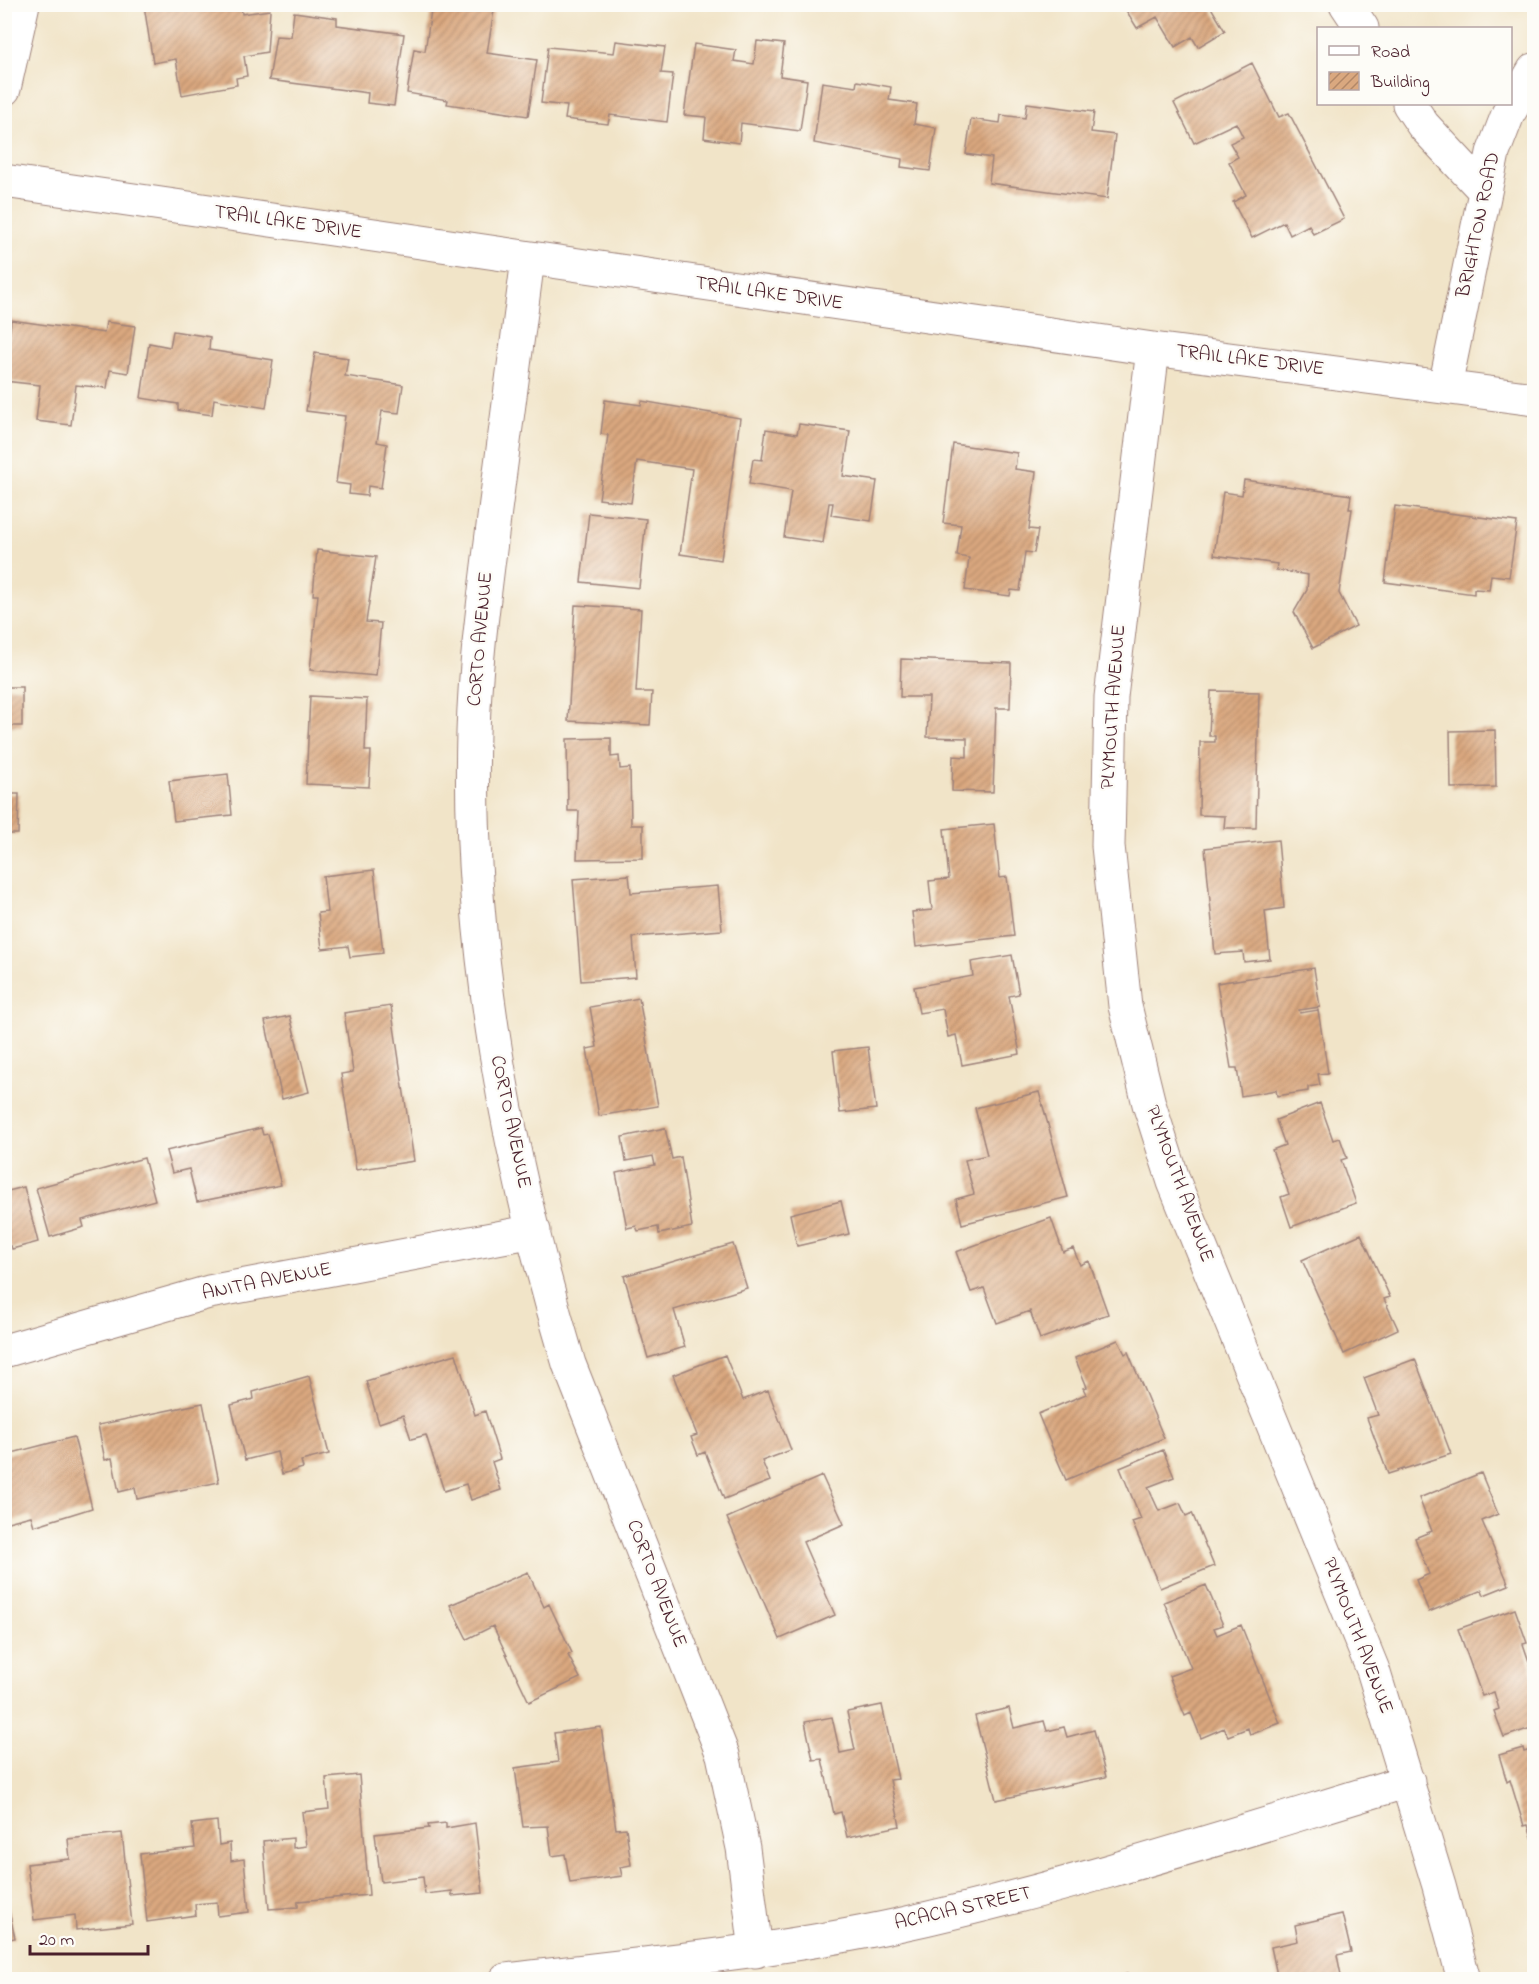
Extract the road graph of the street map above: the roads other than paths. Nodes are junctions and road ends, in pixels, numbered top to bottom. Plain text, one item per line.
1 (23, 4) edge
2 (1347, 4) edge
3 (1361, 27) edge
4 (1534, 70) edge
5 (4, 88) edge
6 (1410, 105) edge
7 (4, 181) edge
8 (1484, 190) junction
9 (528, 259) junction
10 (1153, 349) junction
11 (1445, 387) junction
12 (1534, 399) edge
13 (534, 1231) junction
14 (4, 1351) edge
15 (1408, 1781) junction
16 (756, 1951) junction
17 (506, 1980) edge
18 (1464, 1980) edge

1 - 5 street
2 - 3 street
4 - 8 street, BRIGHTON ROAD
6 - 8 street
7 - 9 street, TRAIL LAKE DRIVE
8 - 11 street, BRIGHTON ROAD
9 - 10 street, TRAIL LAKE DRIVE
9 - 13 street, CORTO AVENUE
10 - 11 street, TRAIL LAKE DRIVE
10 - 15 street, PLYMOUTH AVENUE
11 - 12 street, TRAIL LAKE DRIVE
13 - 14 street, ANITA AVENUE
13 - 16 street, CORTO AVENUE
15 - 16 street, ACACIA STREET
15 - 18 street, PLYMOUTH AVENUE
16 - 17 street, ACACIA STREET

